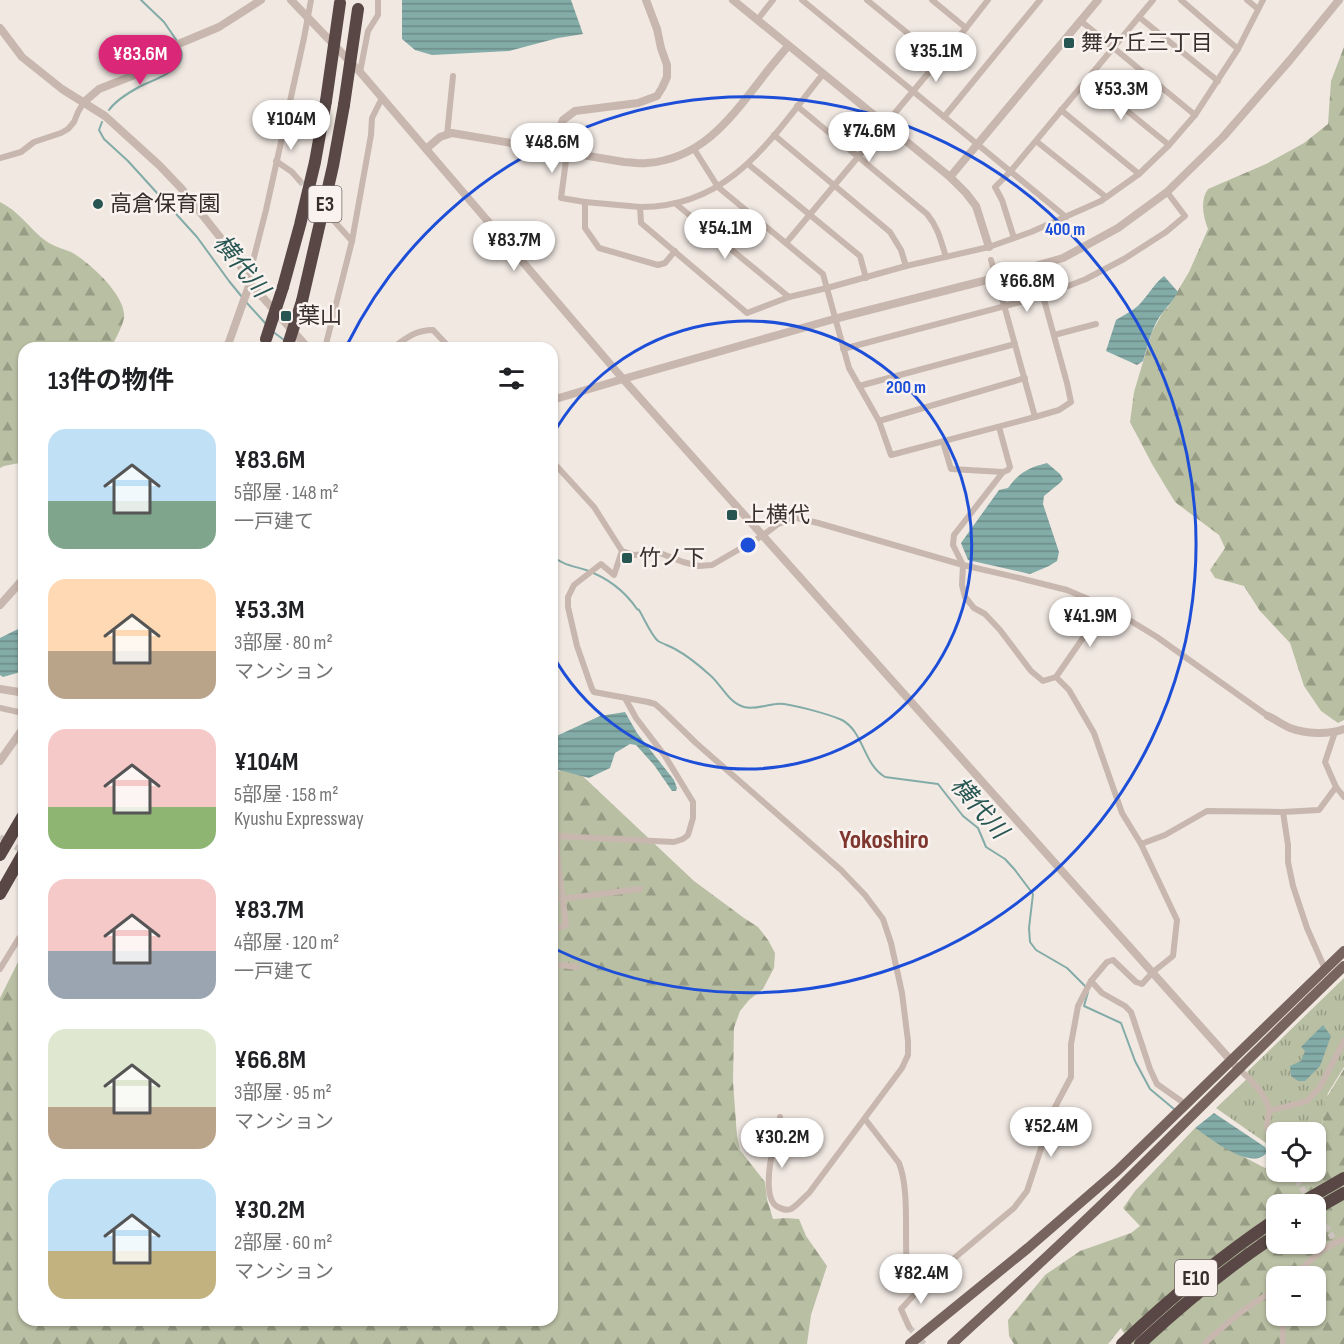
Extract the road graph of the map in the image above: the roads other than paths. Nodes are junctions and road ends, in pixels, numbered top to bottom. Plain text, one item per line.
1 (261, 0) edge
2 (291, 0) edge
3 (297, 0) edge
4 (311, 0) edge
5 (378, 0) edge
6 (646, 0) edge
7 (734, 0) edge
8 (773, 0) edge
9 (802, 0) edge
10 (867, 0) edge
11 (932, 0) edge
12 (988, 0) edge
13 (1040, 0) edge
14 (1098, 0) edge
15 (1153, 0) edge
16 (1182, 0) edge
17 (1247, 0) edge
18 (1263, 0) edge
19 (1339, 0) edge
20 (340, 2) edge
21 (358, 4) edge
22 (1258, 9) junction
23 (308, 16) junction
24 (1139, 17) junction
25 (758, 20) junction
26 (1081, 21) junction
27 (0, 28) edge
28 (966, 28) junction
29 (788, 46) junction
30 (1113, 48) junction
31 (1238, 48) junction
32 (939, 59) junction
33 (360, 72) junction
34 (823, 74) junction
35 (453, 76) dead end
36 (1088, 79) junction
37 (1218, 81) junction
38 (914, 91) junction
39 (382, 98) junction
40 (84, 102) junction
41 (797, 106) junction
42 (1061, 110) junction
43 (1195, 116) junction
44 (945, 117) junction
45 (886, 125) junction
46 (447, 135) junction
47 (774, 135) junction
48 (1036, 141) junction
49 (977, 144) junction
50 (1169, 145) junction
51 (426, 149) junction
52 (552, 149) junction
53 (694, 149) junction
54 (567, 153) junction
55 (859, 157) junction
56 (0, 158) edge
57 (276, 161) junction
58 (748, 164) junction
59 (1010, 172) junction
60 (1139, 174) junction
61 (950, 177) junction
62 (299, 180) tunnel mouth
63 (834, 186) junction
64 (717, 187) junction
65 (1167, 192) junction
66 (1106, 197) junction
67 (585, 202) junction
68 (676, 204) junction
69 (640, 207) junction
70 (810, 215) junction
71 (1066, 217) junction
72 (334, 221) tunnel mouth
73 (1014, 238) junction
74 (352, 241) junction
75 (786, 243) junction
76 (988, 247) junction
77 (675, 252) junction
78 (946, 257) junction
79 (906, 266) junction
80 (866, 278) junction
81 (250, 283) junction
82 (827, 288) junction
83 (1043, 296) junction
84 (789, 297) junction
85 (1004, 304) junction
86 (834, 319) junction
87 (1096, 324) dead end
88 (1054, 335) junction
89 (229, 342) edge
90 (265, 342) edge
91 (289, 342) edge
92 (303, 342) edge
93 (327, 342) edge
94 (401, 342) edge
95 (444, 342) edge
96 (1015, 344) junction
97 (843, 349) junction
98 (1025, 378) junction
99 (623, 379) junction
100 (859, 386) junction
101 (558, 398) edge
102 (1035, 417) junction
103 (879, 421) junction
104 (999, 427) junction
105 (943, 442) junction
106 (558, 468) edge
107 (1003, 472) junction
108 (762, 536) junction
109 (622, 551) junction
110 (963, 565) junction
111 (18, 585) edge
112 (0, 605) edge
113 (1102, 605) junction
114 (1056, 677) junction
115 (0, 689) edge
116 (18, 692) edge
117 (625, 698) junction
118 (0, 708) edge
119 (18, 712) edge
120 (1268, 716) joint
121 (1340, 730) edge
122 (18, 736) edge
123 (0, 761) edge
124 (1336, 787) junction
125 (1344, 797) edge
126 (1282, 812) junction
127 (18, 824) edge
128 (558, 836) edge
129 (1141, 844) junction
130 (0, 855) edge
131 (18, 862) edge
132 (558, 874) edge
133 (640, 889) dead end
134 (0, 894) edge
135 (563, 898) junction
136 (558, 899) edge
137 (558, 928) edge
138 (18, 941) edge
139 (1344, 951) edge
140 (558, 965) edge
141 (1344, 966) edge
142 (577, 968) dead end
143 (0, 969) edge
144 (1325, 969) junction
145 (1153, 972) junction
146 (1091, 981) junction
147 (1344, 1041) edge
148 (1234, 1064) junction
149 (1181, 1101) dead end
150 (1269, 1111) junction
151 (780, 1117) dead end
152 (865, 1119) junction
153 (1268, 1122) edge
154 (1344, 1178) edge
155 (1344, 1193) edge
156 (1316, 1194) edge
157 (1326, 1203) edge
158 (1266, 1226) edge
159 (1344, 1239) edge
160 (1266, 1242) edge
161 (1306, 1266) edge
162 (927, 1281) junction
163 (1266, 1296) edge
164 (1283, 1326) edge
165 (909, 1327) tunnel mouth
166 (1205, 1343) edge
167 (910, 1344) edge
168 (952, 1344) edge
169 (1122, 1344) edge
170 (1140, 1344) edge
171 (1283, 1344) edge

1 - 40 street
2 - 23 street
3 - 23 street
4 - 23 street
5 - 33 street
6 - 52 street
7 - 25 street
8 - 25 street
9 - 38 street
10 - 32 street
11 - 28 street
12 - 28 street
13 - 44 street
14 - 26 street
15 - 24 street
16 - 31 street
17 - 22 street
18 - 22 street
19 - 65 street
20 - 90 highway, E3, bridge
21 - 91 highway, E3, bridge
22 - 31 street
23 - 33 street
23 - 57 street
24 - 30 street
24 - 37 street
25 - 29 street
26 - 30 street
26 - 49 street
27 - 40 street
28 - 32 street
29 - 34 street
29 - 53 street
30 - 36 street
30 - 43 street
31 - 37 street
32 - 38 street
33 - 39 street
34 - 41 street
34 - 45 street
35 - 46 street
36 - 42 street
36 - 50 street
37 - 43 street
38 - 44 street
38 - 45 street
39 - 51 street
39 - 74 street
40 - 56 street
40 - 81 street
41 - 47 street
41 - 55 street
42 - 48 street
42 - 60 street
43 - 50 street
44 - 49 street
45 - 55 street
45 - 61 street
46 - 51 street
46 - 52 street
47 - 58 street
47 - 63 street
48 - 59 street
48 - 66 street
49 - 59 street
49 - 61 street
50 - 60 street
51 - 99 street
52 - 54 street
53 - 54 street
53 - 64 street
54 - 67 street
55 - 63 street
55 - 78 street
57 - 62 street
57 - 81 street
58 - 64 street
58 - 70 street
59 - 71 street
59 - 73 street
60 - 66 street
61 - 76 street
63 - 70 street
63 - 79 street
64 - 68 street
64 - 75 street
65 - 83 street
65 - 86 street
66 - 71 street
67 - 69 street
67 - 77 street
68 - 69 street
68 - 84 street
69 - 77 street
70 - 75 street
70 - 80 street
71 - 73 street
72 - 74 street
73 - 76 street
74 - 93 street
75 - 82 street
76 - 78 street
76 - 85 street, bridge
77 - 84 street
78 - 79 street
79 - 80 street
80 - 82 street
81 - 89 street
81 - 92 street
82 - 84 street
82 - 86 street
83 - 85 street
83 - 88 street
85 - 96 street
85 - 97 street
86 - 97 street
86 - 99 street
87 - 88 street
88 - 102 street
94 - 95 street
96 - 98 street
96 - 100 street
97 - 100 street
98 - 102 street
98 - 103 street
99 - 101 street
99 - 108 street
100 - 103 street
102 - 104 street
103 - 105 street
104 - 105 street
104 - 107 street
105 - 107 street
106 - 109 street
107 - 110 street
108 - 109 street
108 - 110 street
108 - 145 street
109 - 117 street
110 - 113 street
110 - 114 street
111 - 112 street
113 - 114 street
113 - 120 street
114 - 129 street
115 - 116 street
117 - 128 street
117 - 152 street
118 - 119 street
120 - 121 street
121 - 124 street
122 - 123 street
124 - 125 street
124 - 126 street
126 - 129 street
126 - 144 street
127 - 130 highway
129 - 145 street
131 - 134 highway
132 - 135 street
133 - 135 street
135 - 136 street
135 - 137 street
138 - 143 street
139 - 144 main road
140 - 142 street
141 - 148 main road
144 - 148 main road
145 - 146 street
145 - 148 street
146 - 149 street
146 - 162 street
147 - 150 street
148 - 150 street
148 - 167 main road
148 - 168 main road
150 - 153 street
151 - 152 street
152 - 162 street
154 - 156 highway
155 - 157 highway
158 - 169 highway, E10
159 - 161 street
160 - 170 highway, E10
162 - 165 street
163 - 166 street
164 - 171 street

